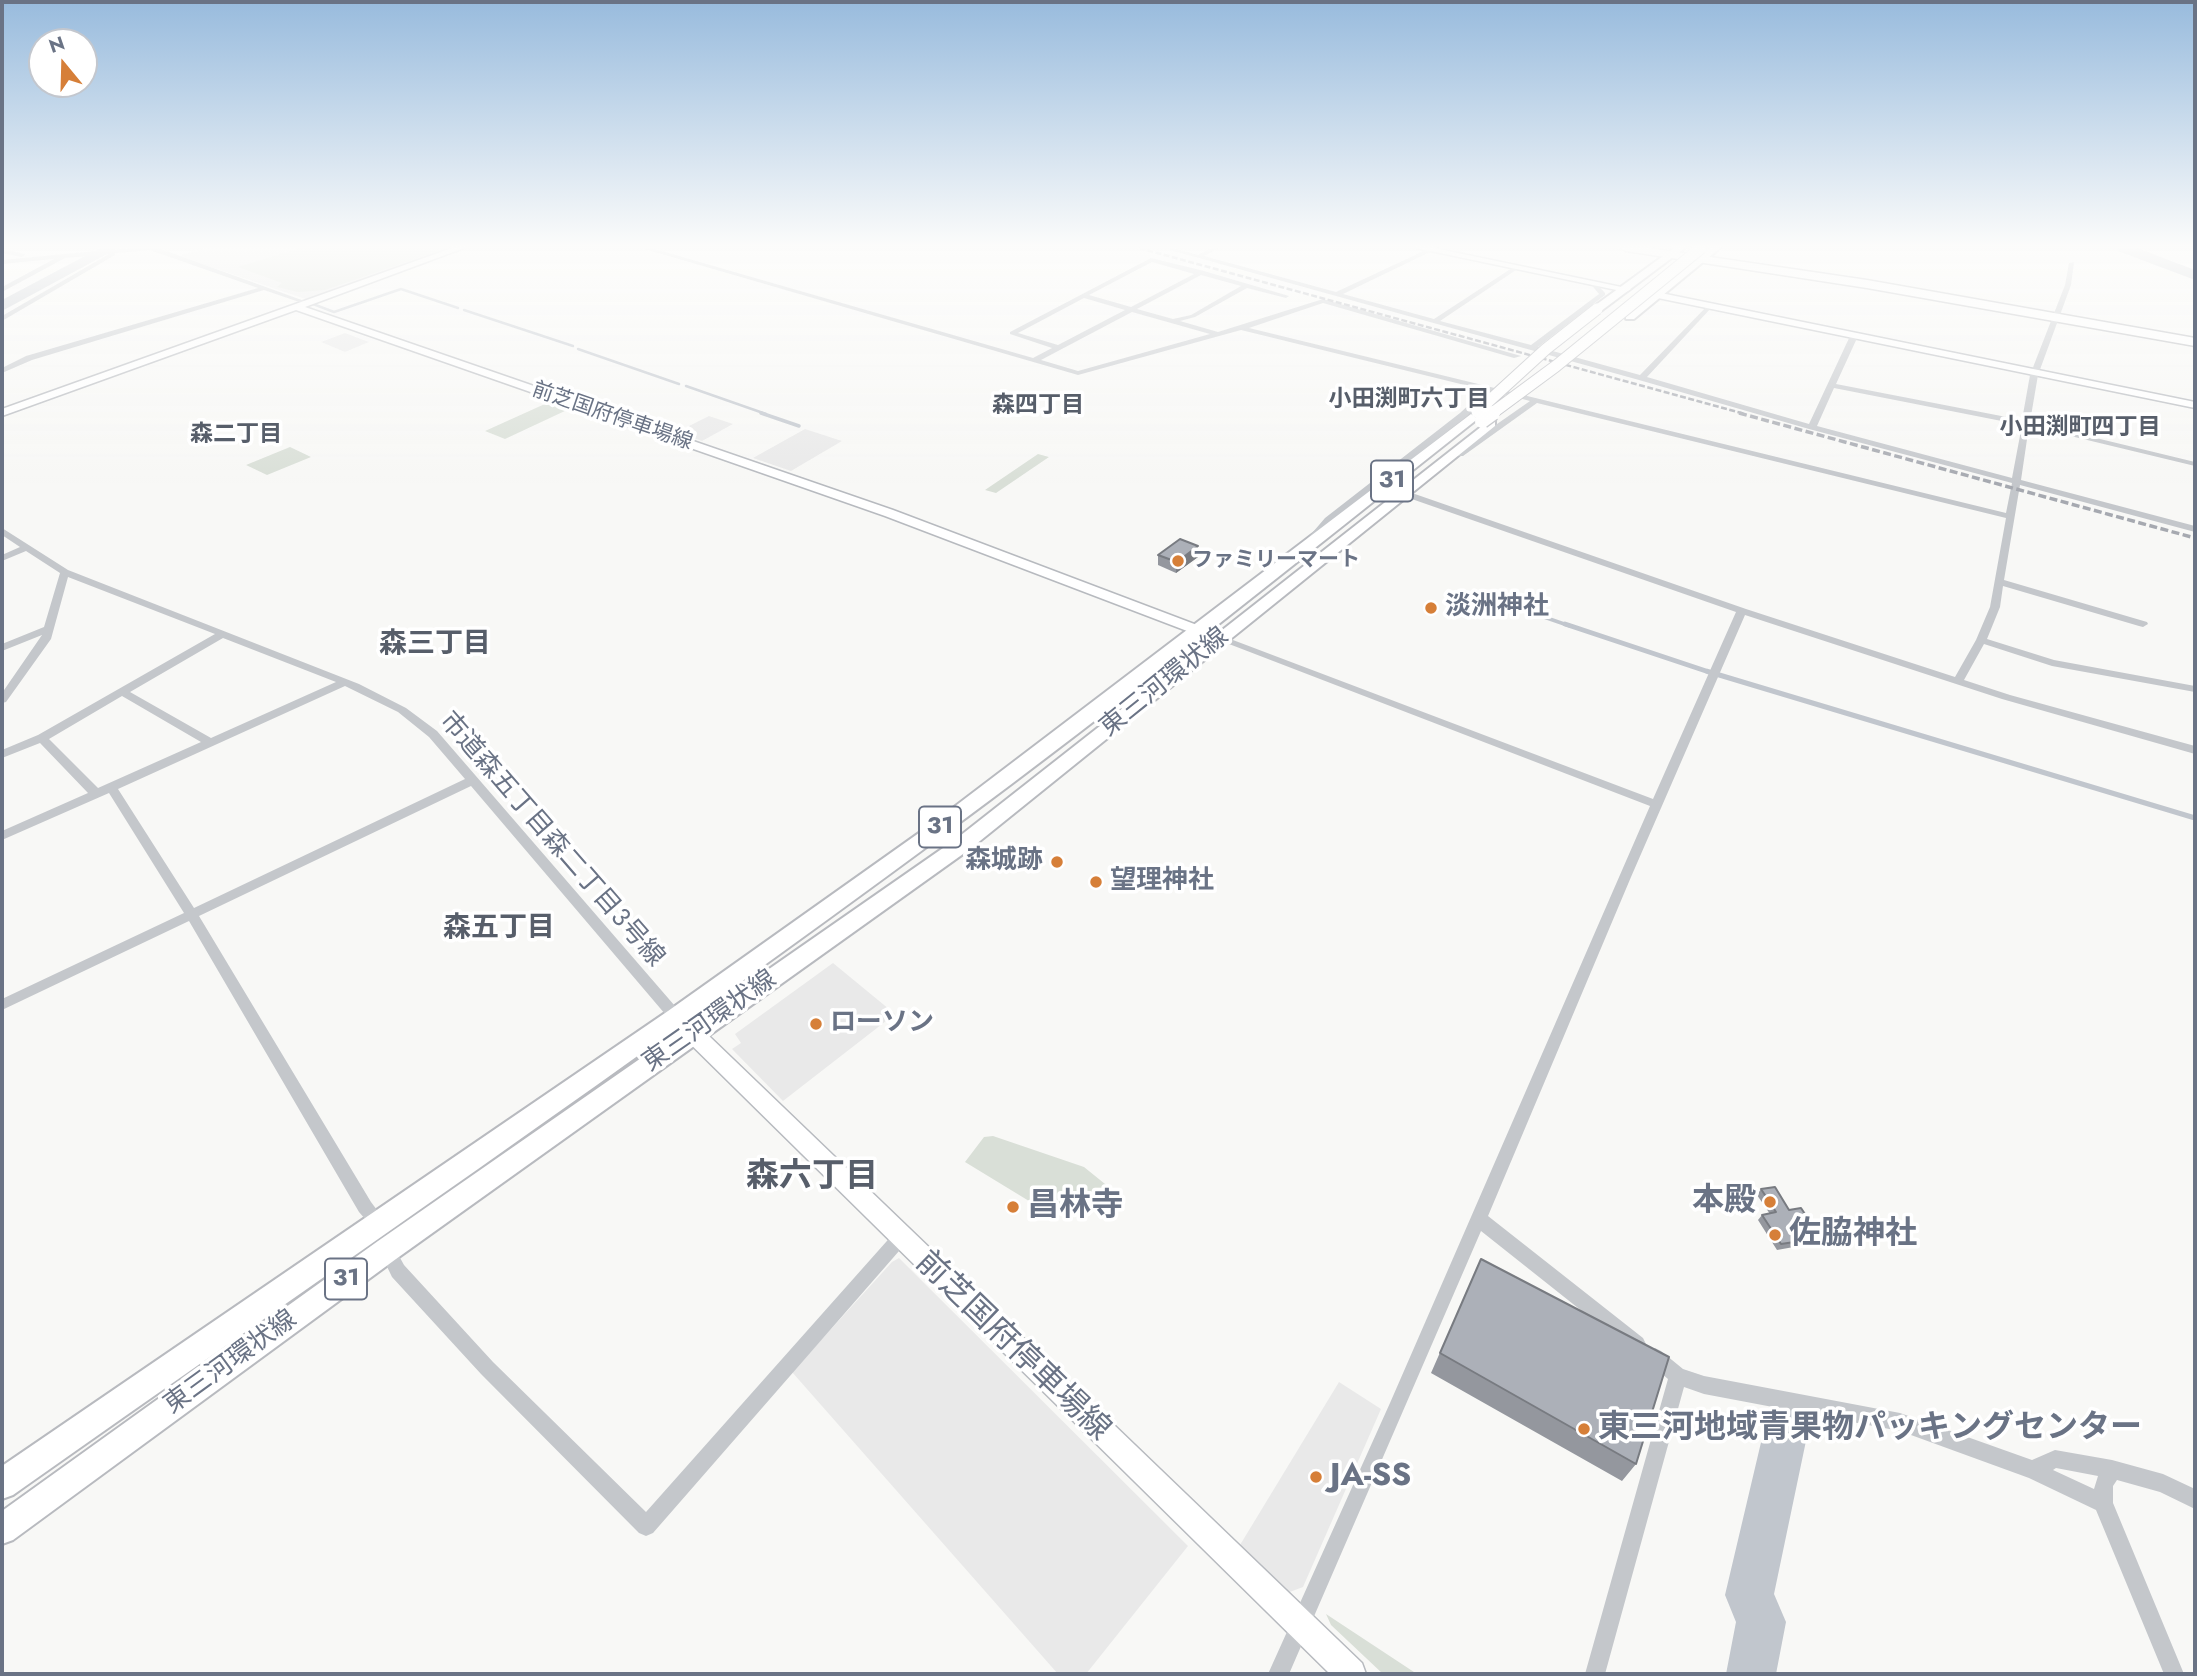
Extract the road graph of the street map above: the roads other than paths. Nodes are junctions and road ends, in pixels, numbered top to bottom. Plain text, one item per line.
1 (136, 326) edge
2 (243, 326) edge
3 (362, 326) edge
4 (917, 326) edge
5 (1025, 326) edge
6 (1100, 326) edge
7 (1191, 326) edge
8 (1246, 326) edge
9 (1412, 326) edge
10 (1449, 326) edge
11 (1561, 326) edge
12 (1575, 326) edge
13 (1607, 326) edge
14 (1619, 326) edge
15 (1691, 326) edge
16 (1807, 326) edge
17 (2054, 326) edge
18 (2116, 326) edge
19 (1241, 328) junction
20 (1217, 334) junction
21 (1854, 336) junction
22 (2195, 340) edge
23 (1059, 348) junction
24 (1531, 349) junction
25 (1517, 356) dead end
26 (1565, 358) junction
27 (1035, 360) junction
28 (2035, 370) junction
29 (2, 371) edge
30 (1642, 379) junction
31 (1831, 385) junction
32 (1491, 388) junction
33 (1536, 400) junction
34 (2195, 405) edge
35 (2, 413) edge
36 (1481, 421) junction
37 (2026, 423) junction
38 (1812, 427) junction
39 (1430, 458) junction
40 (2195, 464) edge
41 (2017, 481) junction
42 (1384, 488) junction
43 (1406, 494) junction
44 (2010, 516) junction
45 (2195, 529) edge
46 (2, 531) edge
47 (1310, 542) junction
48 (25, 548) junction
49 (2, 558) edge
50 (65, 572) junction
51 (2000, 582) junction
52 (1742, 611) junction
53 (2143, 624) dead end
54 (50, 628) junction
55 (1199, 630) junction
56 (221, 635) junction
57 (1221, 639) junction
58 (1981, 640) junction
59 (2, 648) edge
60 (1958, 681) junction
61 (345, 682) junction
62 (2195, 689) edge
63 (123, 692) junction
64 (2, 700) edge
65 (42, 738) junction
66 (211, 743) junction
67 (2195, 750) edge
68 (2, 754) edge
69 (471, 781) junction
70 (111, 787) junction
71 (96, 794) junction
72 (1655, 804) junction
73 (2, 836) edge
74 (192, 915) junction
75 (2, 1005) edge
76 (685, 1025) junction
77 (1479, 1219) junction
78 (378, 1222) junction
79 (900, 1238) junction
80 (387, 1250) junction
81 (1678, 1376) junction
82 (2112, 1469) junction
83 (2033, 1471) junction
84 (2, 1484) edge
85 (2195, 1499) edge
86 (2103, 1503) junction
87 (2, 1529) edge
88 (1300, 1626) junction
89 (1278, 1674) edge
90 (1351, 1674) edge
91 (1595, 1674) edge
92 (2174, 1674) edge

1 - 29 street
2 - 35 main road
3 - 55 main road, 前芝国府停車場線
4 - 27 street
5 - 23 street
6 - 23 street
7 - 20 street
8 - 19 street
9 - 25 street
10 - 24 street
11 - 24 street
12 - 36 main road, 東三河環状線 / 31, bridge
13 - 26 main road, 東三河環状線 / 31, bridge
14 - 36 main road, 東三河環状線 / 31
15 - 30 street
16 - 21 main road
17 - 28 street
18 - 22 highway
19 - 20 street
19 - 32 street
20 - 27 street
21 - 28 main road
21 - 31 street
23 - 27 street
24 - 26 street
26 - 30 street
26 - 36 main road, 東三河環状線 / 31, bridge
28 - 34 main road
28 - 37 street
30 - 38 street
31 - 37 street
31 - 38 street
32 - 33 street
32 - 47 street
33 - 43 street
33 - 44 street
36 - 39 main road, 東三河環状線 / 31
36 - 42 main road, 東三河環状線 / 31
36 - 43 main road, 東三河環状線 / 31
37 - 40 street
37 - 41 street
38 - 41 street
39 - 42 main road, 東三河環状線 / 31
39 - 43 main road, 東三河環状線 / 31
41 - 44 street
41 - 45 street
42 - 47 main road, 東三河環状線 / 31
43 - 52 street
43 - 57 main road, 東三河環状線 / 31
44 - 51 street
46 - 48 street, 市道森五丁目森二丁目３号線
47 - 55 main road, 東三河環状線 / 31
48 - 49 street
48 - 50 street, 市道森五丁目森二丁目３号線
50 - 54 street
50 - 56 street, 市道森五丁目森二丁目３号線
51 - 53 street
51 - 58 street
52 - 60 street
52 - 72 street
54 - 59 street
54 - 64 street
55 - 57 main road, 前芝国府停車場線
55 - 76 main road, 東三河環状線 / 31
56 - 61 street, 市道森五丁目森二丁目３号線
56 - 63 street
57 - 72 street
57 - 76 main road, 東三河環状線 / 31
58 - 60 street
58 - 62 street
60 - 67 street
61 - 66 street
61 - 69 street, 市道森五丁目森二丁目３号線
63 - 65 street
63 - 66 street
65 - 68 street
65 - 71 street
66 - 70 street
69 - 74 street
69 - 76 street, 市道森五丁目森二丁目３号線
70 - 71 street
70 - 74 street
71 - 73 street
72 - 77 street
74 - 75 street
74 - 78 street
76 - 78 main road, 東三河環状線 / 31
76 - 79 main road, 前芝国府停車場線
76 - 80 main road, 東三河環状線 / 31
77 - 81 street
77 - 88 street
78 - 84 main road, 東三河環状線 / 31
79 - 80 street
79 - 88 main road, 前芝国府停車場線
80 - 87 main road, 東三河環状線 / 31
81 - 83 street
81 - 91 street
82 - 83 street
82 - 85 street
82 - 86 street
83 - 86 street
86 - 92 street
88 - 89 street
88 - 90 main road, 前芝国府停車場線

